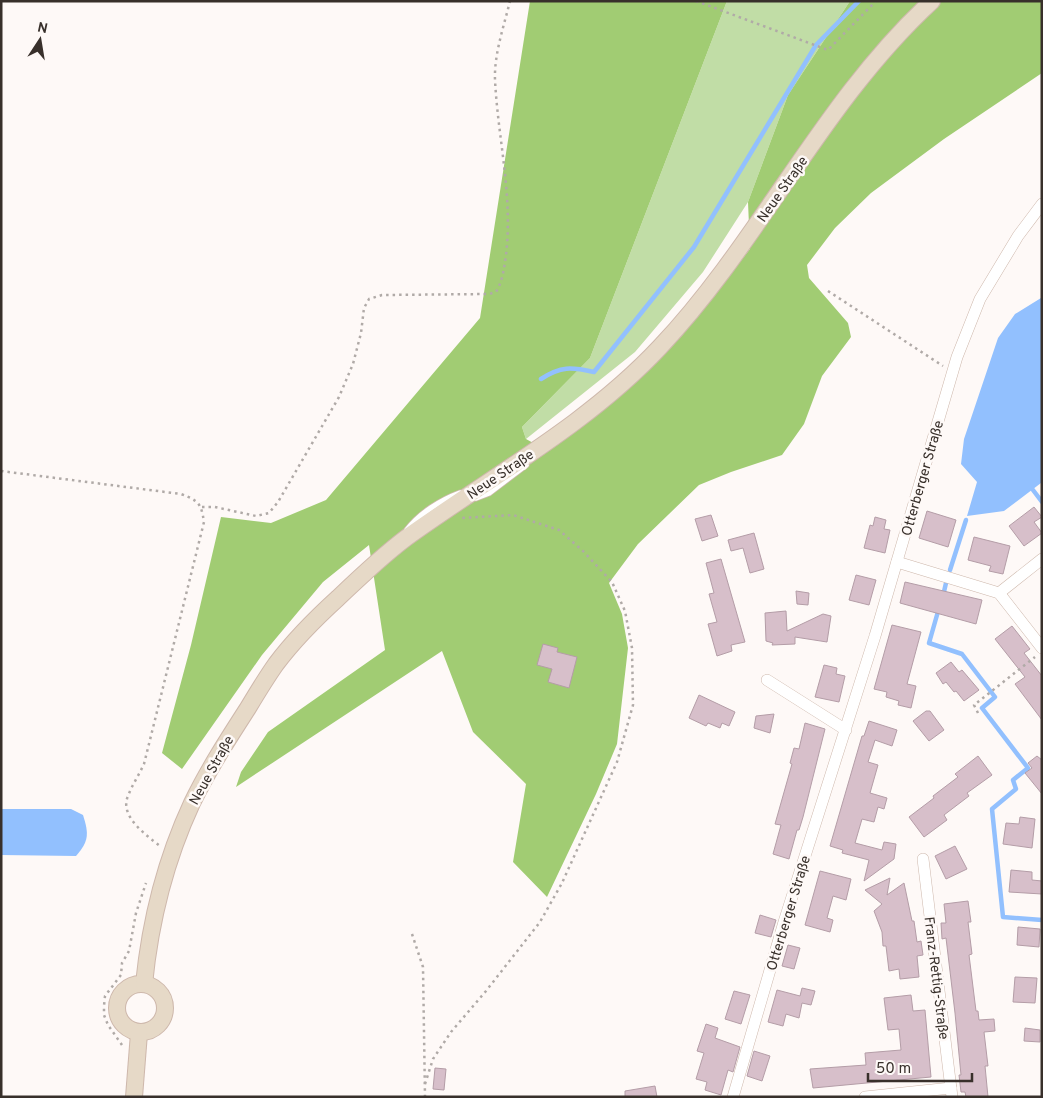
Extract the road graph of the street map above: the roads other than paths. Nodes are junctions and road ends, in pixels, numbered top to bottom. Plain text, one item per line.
1 (932, 1) edge
2 (1042, 204) edge
3 (538, 448) junction
4 (486, 484) junction
5 (454, 514) junction
6 (395, 547) junction
7 (1042, 559) edge
8 (897, 562) junction
9 (999, 593) junction
10 (1042, 650) edge
11 (767, 680) dead end
12 (846, 730) junction
13 (923, 859) dead end
14 (144, 984) junction
15 (139, 1033) junction
16 (951, 1092) edge
17 (134, 1097) edge
18 (733, 1097) edge
19 (865, 1097) edge

1 - 3 main road, Neue Straße
2 - 8 street, Otterberger Straße
3 - 4 main road, Neue Straße
3 - 5 lane
4 - 5 main road, Neue Straße
4 - 6 lane
5 - 6 main road, Neue Straße
6 - 14 main road, Neue Straße
7 - 9 street
8 - 9 street
8 - 12 street, Otterberger Straße
9 - 10 street
11 - 12 street
12 - 18 street, Otterberger Straße
13 - 16 street, Franz-Rettig-Straße
14 - 15 main road
14 - 15 main road
15 - 17 main road
16 - 19 street

